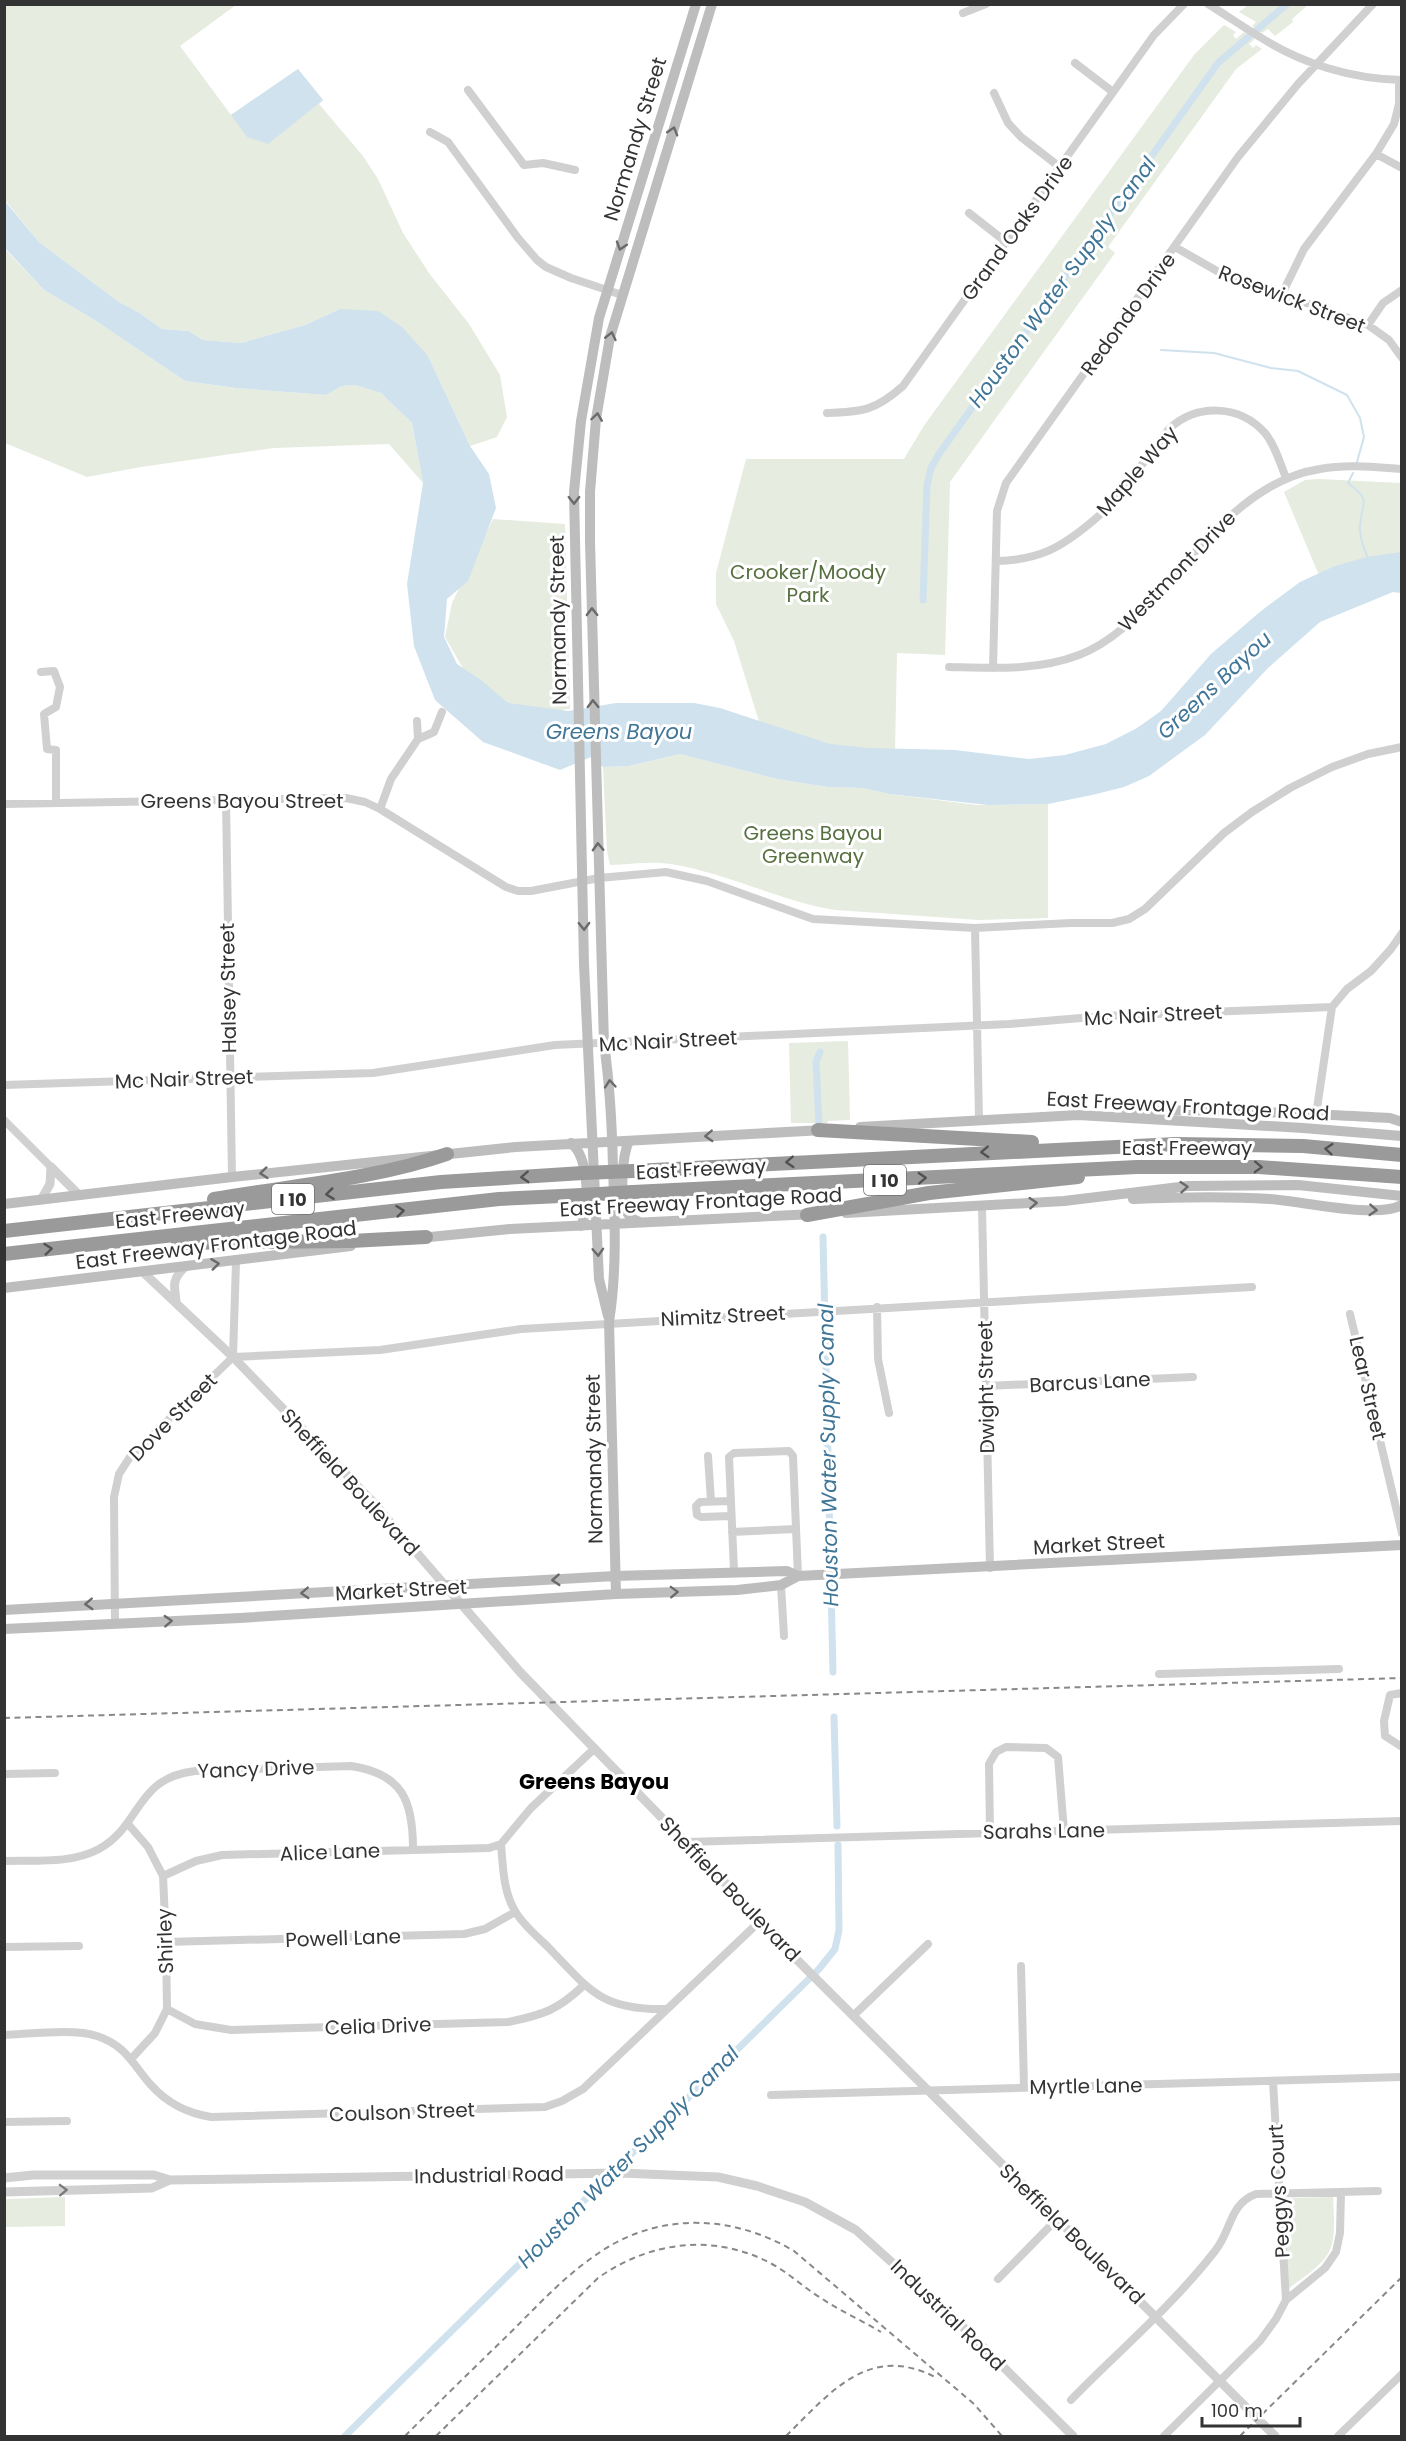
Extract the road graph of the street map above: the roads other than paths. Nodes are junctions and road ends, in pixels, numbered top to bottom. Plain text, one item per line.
1 (696, 4) edge
2 (712, 4) edge
3 (986, 4) edge
4 (1184, 4) edge
5 (1208, 4) edge
6 (1373, 4) edge
7 (963, 13) dead end
8 (1075, 63) dead end
9 (1317, 65) junction
10 (1400, 80) edge
11 (670, 89) junction
12 (468, 90) dead end
13 (1113, 92) junction
14 (994, 93) dead end
15 (684, 95) junction
16 (430, 132) dead end
17 (1376, 154) junction
18 (1061, 168) junction
19 (1401, 168) edge
20 (575, 170) dead end
21 (640, 187) junction
22 (655, 191) junction
23 (969, 213) dead end
24 (1006, 242) junction
25 (1175, 247) junction
26 (608, 290) junction
27 (1401, 290) edge
28 (1282, 294) junction
29 (622, 295) junction
30 (1368, 325) junction
31 (1401, 358) edge
32 (827, 413) dead end
33 (1401, 469) edge
34 (1286, 478) junction
35 (996, 561) junction
36 (949, 667) dead end
37 (993, 668) junction
38 (41, 672) dead end
39 (442, 712) dead end
40 (417, 721) dead end
41 (418, 738) junction
42 (1399, 747) edge
43 (226, 800) junction
44 (56, 803) junction
45 (4, 804) edge
46 (380, 809) junction
47 (599, 878) junction
48 (583, 881) junction
49 (975, 928) junction
50 (1401, 933) edge
51 (1332, 1008) junction
52 (975, 1025) junction
53 (604, 1044) junction
54 (588, 1046) junction
55 (230, 1078) junction
56 (4, 1084) edge
57 (1078, 1115) junction
58 (1317, 1115) junction
59 (979, 1119) junction
60 (4, 1120) edge
61 (1401, 1122) edge
62 (818, 1130) junction
63 (1401, 1136) edge
64 (629, 1141) junction
65 (594, 1142) junction
66 (612, 1142) junction
67 (571, 1143) junction
68 (1085, 1147) junction
69 (447, 1154) junction
70 (1395, 1154) edge
71 (51, 1167) junction
72 (1137, 1167) junction
73 (232, 1177) junction
74 (1401, 1178) edge
75 (79, 1195) junction
76 (1401, 1196) edge
77 (41, 1200) junction
78 (1064, 1201) junction
79 (4, 1204) edge
80 (1401, 1206) edge
81 (982, 1207) junction
82 (807, 1215) junction
83 (642, 1223) junction
84 (616, 1225) junction
85 (50, 1226) junction
86 (581, 1226) junction
87 (597, 1226) junction
88 (4, 1232) edge
89 (426, 1237) junction
90 (92, 1245) junction
91 (4, 1254) edge
92 (236, 1262) junction
93 (184, 1268) junction
94 (144, 1273) junction
95 (1252, 1287) dead end
96 (4, 1288) edge
97 (176, 1301) junction
98 (984, 1302) junction
99 (877, 1307) junction
100 (1350, 1314) dead end
101 (609, 1322) junction
102 (232, 1357) junction
103 (1193, 1377) dead end
104 (986, 1386) junction
105 (890, 1413) dead end
106 (708, 1456) dead end
107 (711, 1501) junction
108 (730, 1501) junction
109 (731, 1516) junction
110 (796, 1529) junction
111 (732, 1532) junction
112 (1401, 1533) edge
113 (1401, 1545) edge
114 (990, 1568) junction
115 (734, 1571) junction
116 (615, 1576) junction
117 (798, 1576) junction
118 (781, 1585) junction
119 (447, 1587) junction
120 (616, 1594) junction
121 (115, 1603) junction
122 (462, 1604) junction
123 (4, 1610) edge
124 (115, 1623) junction
125 (4, 1629) edge
126 (784, 1636) dead end
127 (1340, 1669) dead end
128 (1159, 1674) dead end
129 (1401, 1693) edge
130 (1401, 1747) edge
131 (594, 1749) junction
132 (55, 1773) dead end
133 (4, 1774) edge
134 (1401, 1821) edge
135 (128, 1824) junction
136 (1064, 1831) junction
137 (990, 1832) junction
138 (686, 1842) junction
139 (501, 1844) junction
140 (413, 1850) junction
141 (4, 1861) edge
142 (163, 1876) junction
143 (515, 1912) junction
144 (759, 1922) junction
145 (166, 1942) junction
146 (928, 1944) dead end
147 (79, 1946) dead end
148 (4, 1947) edge
149 (1022, 1966) dead end
150 (584, 1985) junction
151 (167, 2009) junction
152 (666, 2009) junction
153 (854, 2016) junction
154 (4, 2035) edge
155 (132, 2058) junction
156 (1401, 2077) edge
157 (1273, 2082) junction
158 (1024, 2087) junction
159 (927, 2091) junction
160 (771, 2095) dead end
161 (67, 2121) dead end
162 (4, 2122) edge
163 (85, 2174) junction
164 (4, 2178) edge
165 (170, 2180) junction
166 (85, 2189) junction
167 (1378, 2191) dead end
168 (4, 2192) edge
169 (1341, 2193) junction
170 (1280, 2194) junction
171 (1056, 2220) junction
172 (998, 2279) dead end
173 (1286, 2300) junction
174 (1155, 2315) junction
175 (1401, 2374) edge
176 (1218, 2381) junction
177 (1071, 2400) dead end
178 (1073, 2436) edge
179 (1164, 2436) edge
180 (1275, 2436) edge
181 (1338, 2436) edge

1 - 11 main road, Normandy Street
2 - 15 main road, Normandy Street
3 - 7 street
4 - 13 street, Grand Oaks Drive
5 - 9 street
6 - 9 street, Redondo Drive
8 - 13 street
9 - 10 street
9 - 25 street, Redondo Drive
10 - 17 street
11 - 15 main road
11 - 21 main road, Normandy Street
12 - 20 street
13 - 18 street, Grand Oaks Drive
14 - 18 street
22 -> 15 main road, Normandy Street
16 - 26 street
17 - 19 street
17 - 28 street
18 - 24 street, Grand Oaks Drive
21 - 22 main road
21 -> 26 main road, Normandy Street
22 - 29 main road, Normandy Street
23 - 24 street
24 - 32 street, Grand Oaks Drive
25 - 28 street, Rosewick Street
25 - 35 street, Redondo Drive
26 - 29 street
26 -> 48 main road, Normandy Street
27 - 30 street
28 - 30 street, Rosewick Street
47 -> 29 main road, Normandy Street
30 - 31 street, Rosewick Street
33 - 34 street, Westmont Drive
34 - 35 street, Maple Way
34 - 37 street, Westmont Drive
35 - 37 street, Redondo Drive
36 - 37 street, Westmont Drive
38 - 44 street
39 - 41 street
40 - 41 street
41 - 46 street
42 - 49 street, Greens Bayou Street
43 - 44 street, Greens Bayou Street
43 - 46 street, Greens Bayou Street
43 - 55 street, Halsey Street
44 - 45 street, Greens Bayou Street
46 - 48 street, Greens Bayou Street
47 - 48 street, Greens Bayou Street
47 - 49 street, Greens Bayou Street
47 - 53 main road, Normandy Street
48 -> 54 main road, Normandy Street
49 - 52 street
50 - 51 street
51 - 52 street, Mc Nair Street
51 - 58 street
52 - 53 street, Mc Nair Street
52 - 59 street
53 - 54 street, Mc Nair Street
66 -> 53 main road, Normandy Street
54 - 55 street, Mc Nair Street
54 - 65 main road, Normandy Street
55 - 56 street, Mc Nair Street
55 - 73 street, Halsey Street
57 - 58 main road
57 - 59 main road, East Freeway Frontage Road
57 - 63 main road, East Freeway Frontage Road
58 - 61 main road
59 - 62 main road, East Freeway Frontage Road
60 - 71 street
62 -> 64 main road, East Freeway Frontage Road
62 - 68 highway
64 - 66 main road, East Freeway Frontage Road
64 - 83 main road
65 - 66 main road, East Freeway Frontage Road
65 - 67 main road, East Freeway Frontage Road
65 - 87 main road, Normandy Street
66 - 84 main road, Normandy Street
67 - 69 main road, East Freeway Frontage Road
67 - 86 main road
70 -> 68 highway, East Freeway / I 10
68 -> 85 highway, East Freeway / I 10, bridge
69 -> 73 main road, East Freeway Frontage Road
69 - 85 highway
71 - 75 street
71 - 77 street
72 -> 74 highway, East Freeway / I 10
72 - 82 highway
90 -> 72 highway, East Freeway / I 10, bridge
73 - 75 main road, East Freeway Frontage Road
75 - 77 main road, East Freeway Frontage Road
78 -> 76 main road, East Freeway Frontage Road
77 - 79 main road, East Freeway Frontage Road
78 -> 80 main road
81 -> 78 main road, East Freeway Frontage Road
81 - 82 main road, East Freeway Frontage Road
81 - 98 street, Dwight Street
82 - 83 main road, East Freeway Frontage Road
83 - 84 main road, East Freeway Frontage Road
84 - 87 main road, East Freeway Frontage Road
84 - 101 main road, Normandy Street
85 - 88 highway, East Freeway / I 10
86 - 87 main road, East Freeway Frontage Road
86 - 89 main road, East Freeway Frontage Road
87 -> 101 main road, Normandy Street
89 - 90 highway
89 - 92 main road, East Freeway Frontage Road
91 -> 90 highway, East Freeway / I 10
93 -> 92 main road, East Freeway Frontage Road
92 - 102 street
93 - 94 main road, East Freeway Frontage Road
93 - 97 street
94 - 96 main road, East Freeway Frontage Road
94 - 97 street, Sheffield Boulevard
95 - 98 street, Nimitz Street
97 - 102 street, Sheffield Boulevard
98 - 99 street, Nimitz Street
98 - 104 street, Dwight Street
99 - 101 street, Nimitz Street
99 - 105 street
100 - 112 street, Lear Street
101 - 102 street, Nimitz Street
101 - 116 main road, Normandy Street
102 - 119 street, Sheffield Boulevard
102 - 121 street, Dove Street
103 - 104 street, Barcus Lane
104 - 114 street, Dwight Street
106 - 107 street
107 - 108 street
107 - 109 street
108 - 109 street
108 - 110 street
109 - 111 street
110 - 111 street
110 - 117 street
111 - 115 street
113 - 114 main road, Market Street
114 - 117 main road, Market Street
115 - 116 main road, Market Street
115 - 117 main road, Market Street
116 -> 119 main road, Market Street
116 - 120 main road, Normandy Street
117 - 118 main road, Market Street
120 -> 118 main road, Market Street
118 - 126 street
119 -> 121 main road, Market Street
119 - 122 street, Sheffield Boulevard
120 - 122 main road, Market Street
121 -> 123 main road, Market Street
121 - 124 street, Dove Street
124 -> 122 main road, Market Street
122 - 131 street, Sheffield Boulevard
124 - 125 main road, Market Street
127 - 128 street
129 - 130 street
131 - 138 street, Sheffield Boulevard
131 - 139 street
132 - 133 street
134 - 136 street, Sarahs Lane
135 - 140 street, Yancy Drive
135 - 141 street, Yancy Drive
135 - 142 street, Shirley
136 - 137 street, Sarahs Lane
136 - 137 street
137 - 138 street, Sarahs Lane
138 - 144 street, Sheffield Boulevard
139 - 140 street, Alice Lane
139 - 143 street
140 - 142 street, Alice Lane
142 - 145 street, Shirley
143 - 145 street, Powell Lane
143 - 150 street
144 - 152 street, Coulson Street
144 - 153 street, Sheffield Boulevard
145 - 151 street, Shirley
146 - 153 street
147 - 148 street
149 - 158 street
150 - 151 street, Celia Drive
150 - 152 street
151 - 155 street, Shirley
152 - 155 street, Coulson Street
153 - 159 street, Sheffield Boulevard
154 - 155 street, Coulson Street
156 - 157 street, Myrtle Lane
157 - 158 street, Myrtle Lane
157 - 170 street, Peggys Court
158 - 159 street, Myrtle Lane
159 - 160 street, Myrtle Lane
159 - 171 street, Sheffield Boulevard
161 - 162 street
163 - 164 street, Industrial Road
163 - 165 street, Industrial Road
163 - 166 street
165 - 166 street, Industrial Road
165 - 178 street, Industrial Road
168 -> 166 street, Industrial Road
167 - 169 street
169 - 170 street
169 - 173 street
170 - 173 street, Peggys Court
170 - 174 street
171 - 172 street
171 - 174 street, Sheffield Boulevard
173 - 176 street
174 - 176 street, Sheffield Boulevard
174 - 177 street
175 - 181 street
176 - 179 street
176 - 180 street, Sheffield Boulevard

